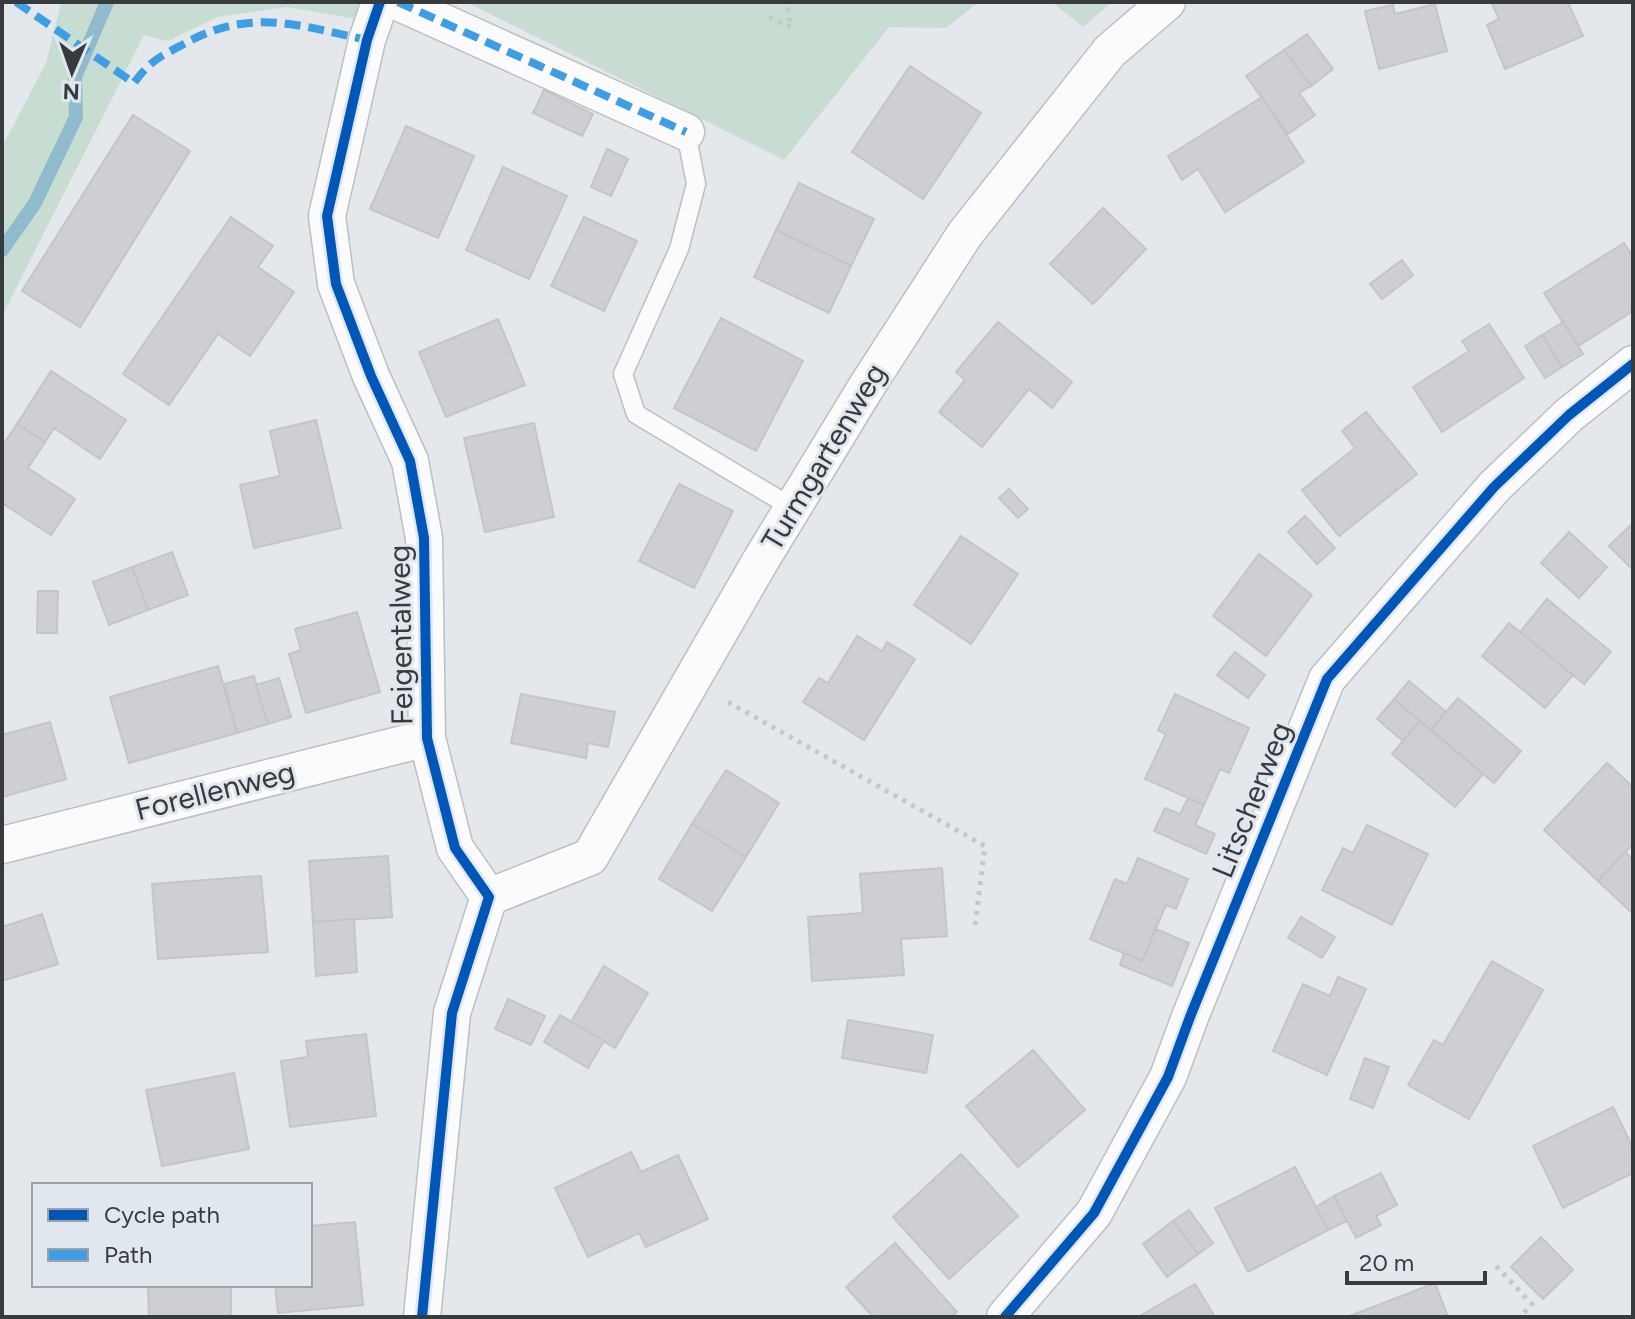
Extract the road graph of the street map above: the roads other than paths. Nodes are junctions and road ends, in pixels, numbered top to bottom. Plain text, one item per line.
1 (380, 2) edge
2 (398, 2) edge
3 (1167, 2) edge
4 (686, 132) joint
5 (1633, 364) edge
6 (793, 508) junction
7 (427, 738) junction
8 (2, 845) edge
9 (489, 897) junction
10 (422, 1317) edge
11 (1005, 1317) edge

1 - 7 street, Feigentalweg
2 - 4 street
3 - 6 street, Turmgartenweg
4 - 6 lane
5 - 11 street, Litscherweg
6 - 9 street, Turmgartenweg
7 - 8 street, Forellenweg
7 - 9 street, Feigentalweg
9 - 10 street

